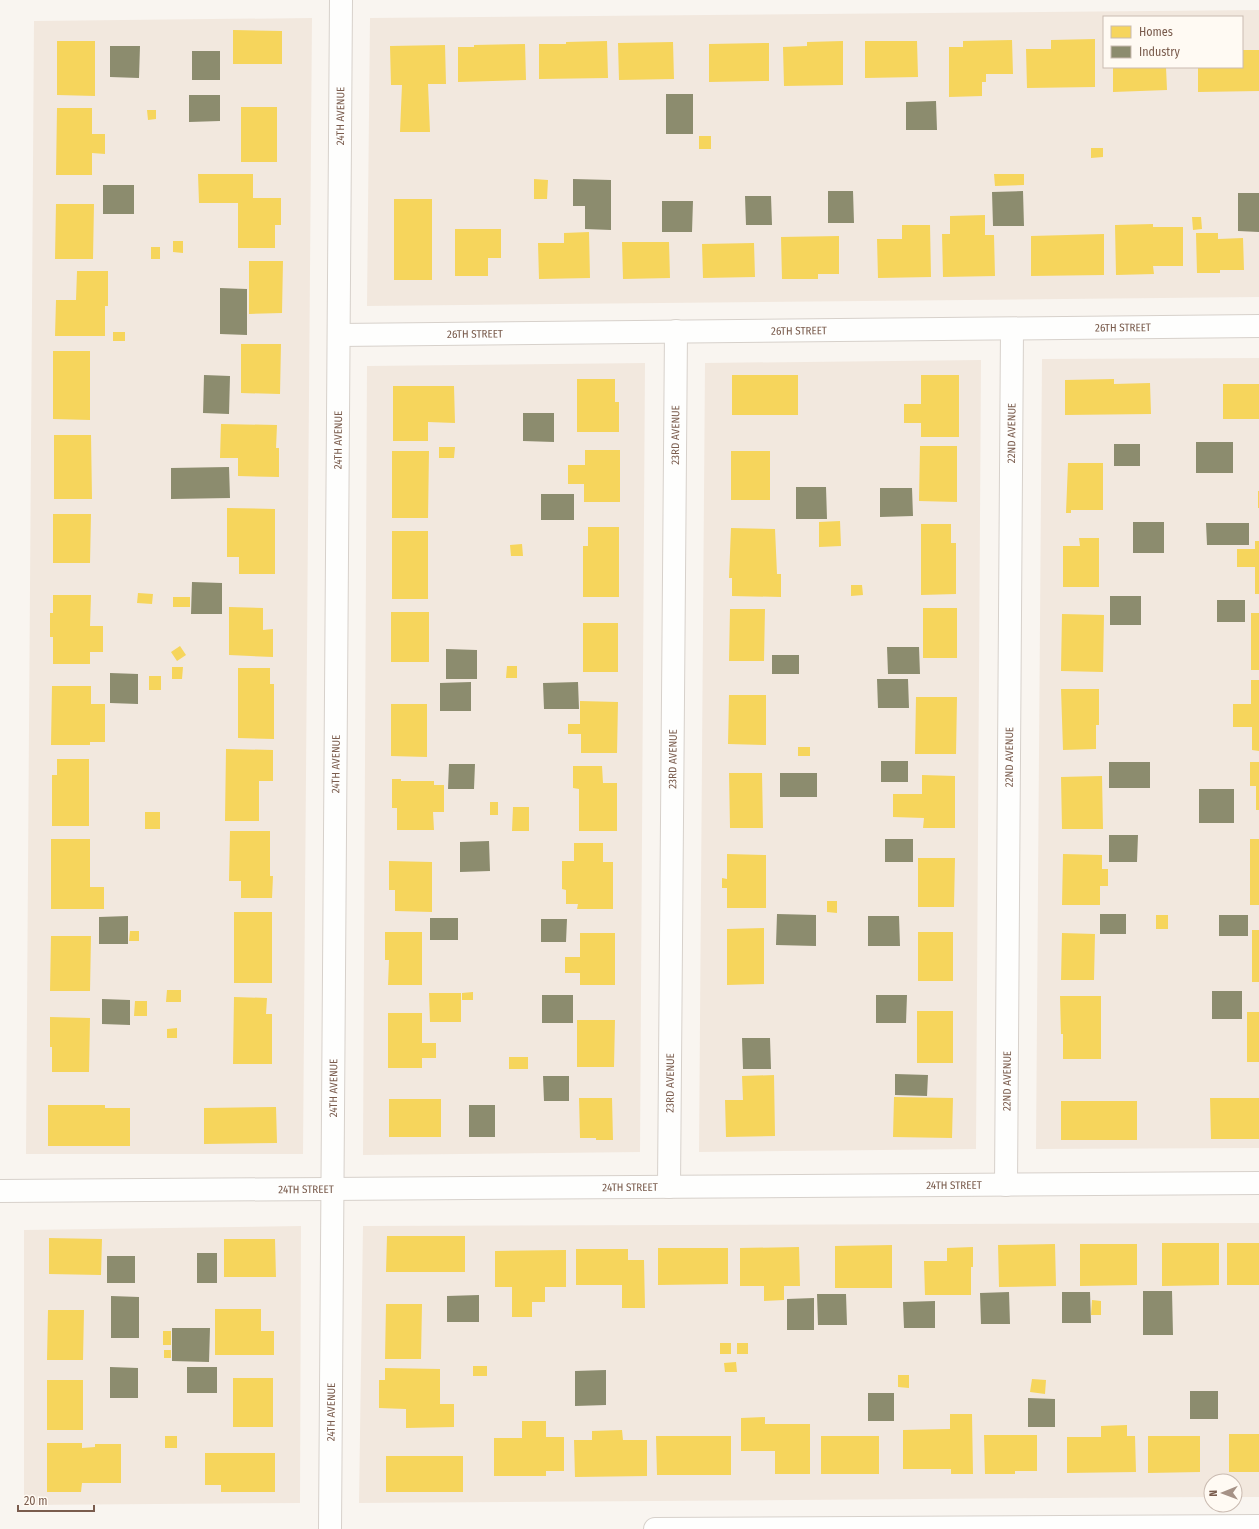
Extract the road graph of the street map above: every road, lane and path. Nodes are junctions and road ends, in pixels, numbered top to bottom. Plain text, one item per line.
1 (341, 0) edge
2 (1259, 326) edge
3 (1012, 329) junction
4 (676, 331) junction
5 (339, 335) junction
6 (1259, 1182) edge
7 (1006, 1185) junction
8 (669, 1187) junction
9 (333, 1188) junction
10 (0, 1191) edge
11 (1259, 1526) edge
12 (330, 1529) edge
13 (655, 1529) edge

1 - 5 street, 24TH AVENUE
2 - 3 street, 26TH STREET
3 - 4 street, 26TH STREET
3 - 7 street, 22ND AVENUE
4 - 5 street, 26TH STREET
4 - 8 street, 23RD AVENUE
5 - 9 street, 24TH AVENUE
6 - 7 street, 24TH STREET
7 - 8 street, 24TH STREET
8 - 9 street, 24TH STREET
9 - 10 street, 24TH STREET
9 - 12 street, 24TH AVENUE
11 - 13 street

